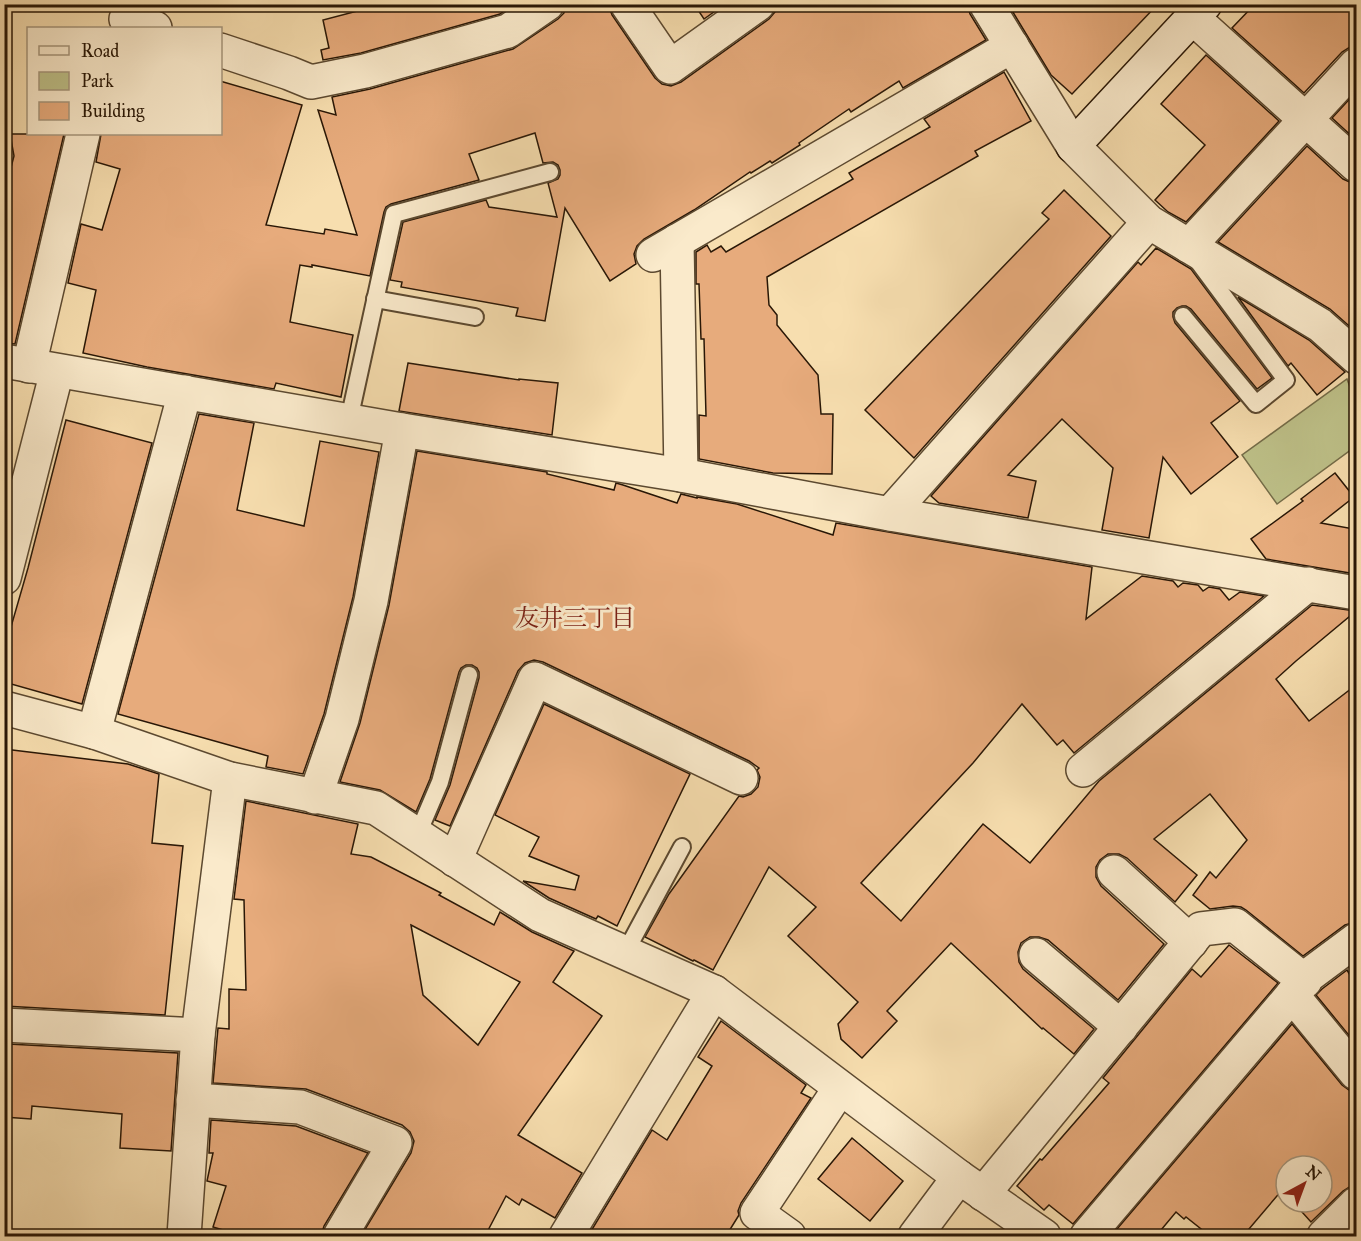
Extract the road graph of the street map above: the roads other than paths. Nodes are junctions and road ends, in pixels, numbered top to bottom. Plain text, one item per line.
1 (547, 4) edge
2 (627, 4) edge
3 (758, 4) edge
4 (986, 4) edge
5 (1199, 11) edge
6 (1012, 46) junction
7 (222, 51) edge
8 (1356, 65) edge
9 (1305, 119) junction
10 (83, 135) edge
11 (1073, 146) junction
12 (1356, 165) edge
13 (550, 172) dead end
14 (1149, 222) junction
15 (1189, 246) junction
16 (375, 299) junction
17 (475, 316) dead end
18 (1183, 316) dead end
19 (1356, 357) edge
20 (30, 366) edge
21 (185, 392) junction
22 (349, 420) junction
23 (402, 430) junction
24 (681, 475) junction
25 (890, 514) junction
26 (4, 579) edge
27 (1308, 585) junction
28 (1356, 593) edge
29 (469, 675) dead end
30 (4, 708) edge
31 (94, 732) junction
32 (1083, 770) dead end
33 (741, 778) dead end
34 (230, 779) junction
35 (315, 797) junction
36 (417, 836) junction
37 (682, 847) dead end
38 (455, 860) junction
39 (1114, 872) dead end
40 (1356, 940) edge
41 (1191, 942) junction
42 (625, 953) junction
43 (1036, 955) dead end
44 (1299, 988) junction
45 (714, 992) junction
46 (4, 1024) edge
47 (1121, 1027) junction
48 (198, 1035) junction
49 (1356, 1073) edge
50 (840, 1088) junction
51 (194, 1100) junction
52 (971, 1186) junction
53 (1356, 1204) edge
54 (184, 1236) edge
55 (340, 1236) edge
56 (566, 1236) edge
57 (789, 1236) edge
58 (915, 1236) edge
59 (1044, 1236) edge
60 (1087, 1236) edge
61 (1324, 1236) edge

1 - 7 street
2 - 3 street
4 - 6 street
5 - 9 street
5 - 11 street
6 - 11 street
6 - 24 street
8 - 9 street
9 - 12 street
9 - 15 street
10 - 20 street
11 - 14 street
13 - 16 lane
14 - 15 street
14 - 25 street
15 - 18 lane
15 - 19 street
16 - 17 lane
16 - 22 lane
20 - 21 street
20 - 26 street
21 - 22 street
21 - 31 street
22 - 23 street
23 - 24 street
23 - 35 street
24 - 25 street
25 - 27 street
27 - 28 street
27 - 32 street
29 - 36 lane
30 - 31 street
31 - 34 street
33 - 38 street
34 - 35 street
34 - 48 street
35 - 36 street
36 - 38 street
37 - 42 lane
38 - 42 street
39 - 41 street
40 - 44 street
41 - 44 street
41 - 47 street
42 - 45 street
43 - 47 street
44 - 49 street
44 - 60 street
45 - 50 street
45 - 56 street
46 - 48 street
47 - 52 street
48 - 51 street
50 - 52 street
50 - 57 street
51 - 54 street
51 - 55 street
52 - 58 street
52 - 59 street
53 - 61 street

